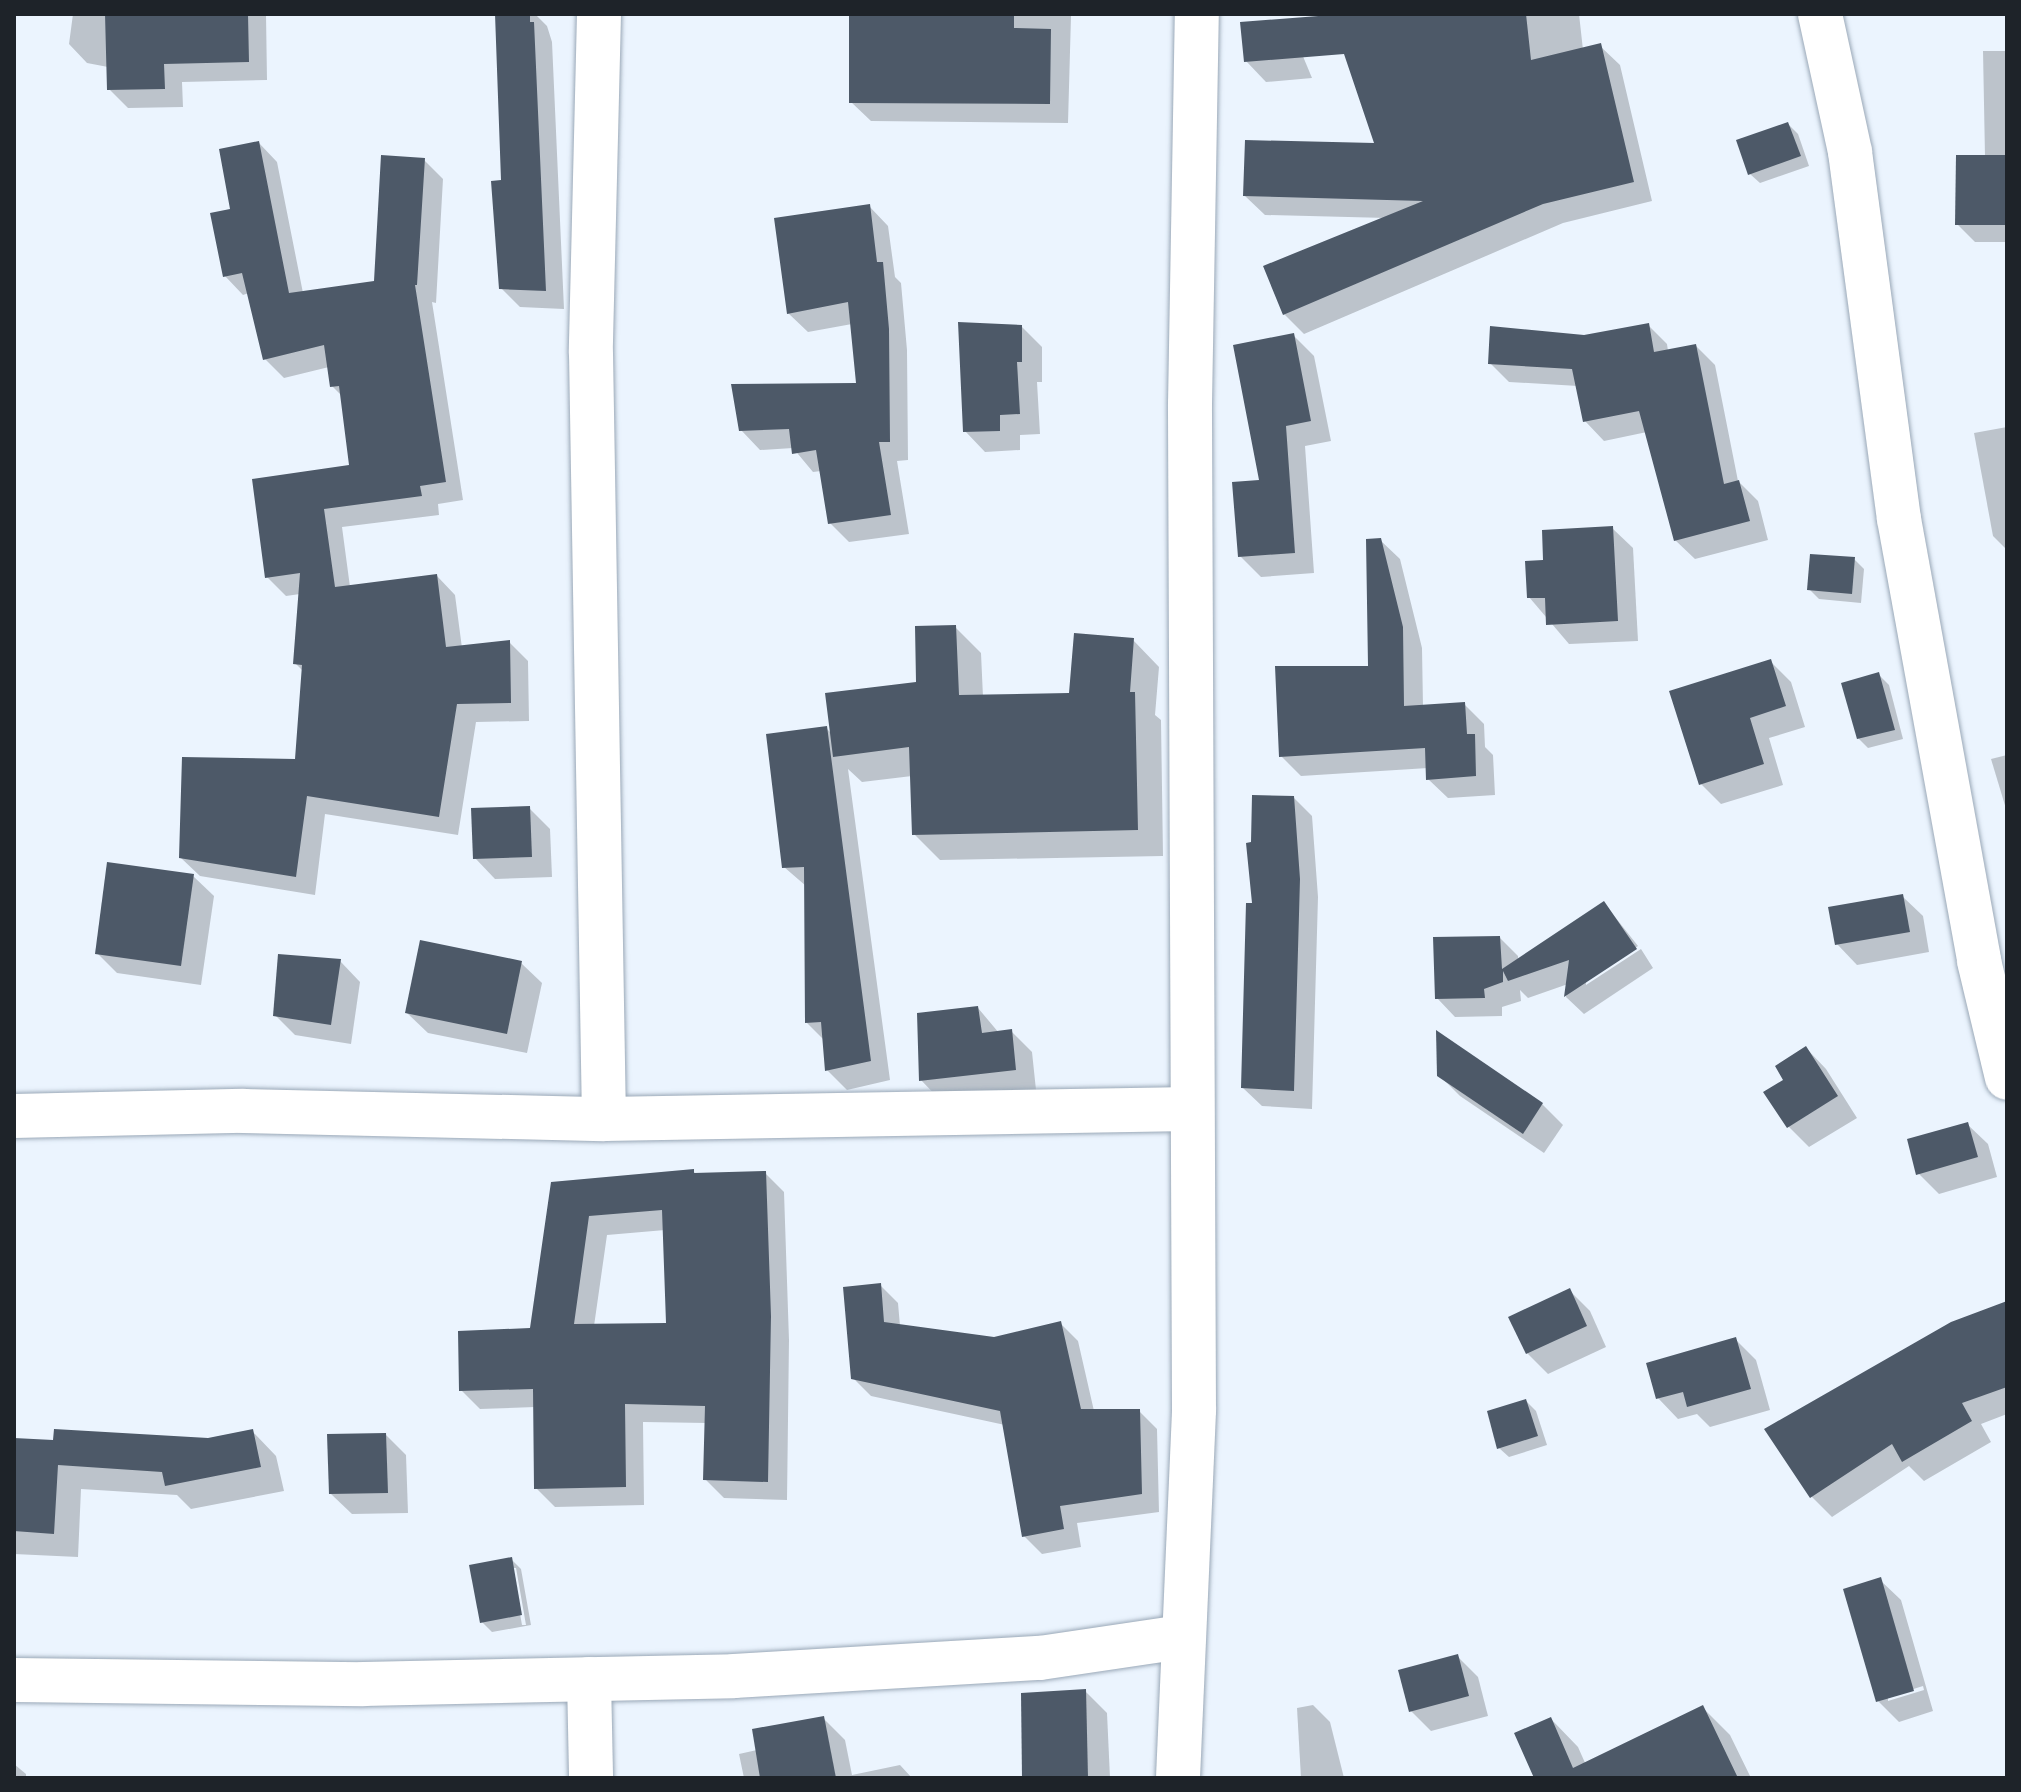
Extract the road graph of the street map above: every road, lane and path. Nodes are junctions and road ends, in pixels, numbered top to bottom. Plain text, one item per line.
1 (599, 14) edge
2 (1197, 14) edge
3 (1820, 14) edge
4 (2007, 1078) edge
5 (1191, 1109) junction
6 (14, 1116) edge
7 (604, 1119) junction
8 (1183, 1637) junction
9 (589, 1679) junction
10 (14, 1680) edge
11 (591, 1778) edge
12 (1178, 1778) edge

1 - 7 street
2 - 5 street
3 - 4 street
5 - 7 street
5 - 8 street
6 - 7 street
8 - 9 street
8 - 12 street
9 - 10 street
9 - 11 street

